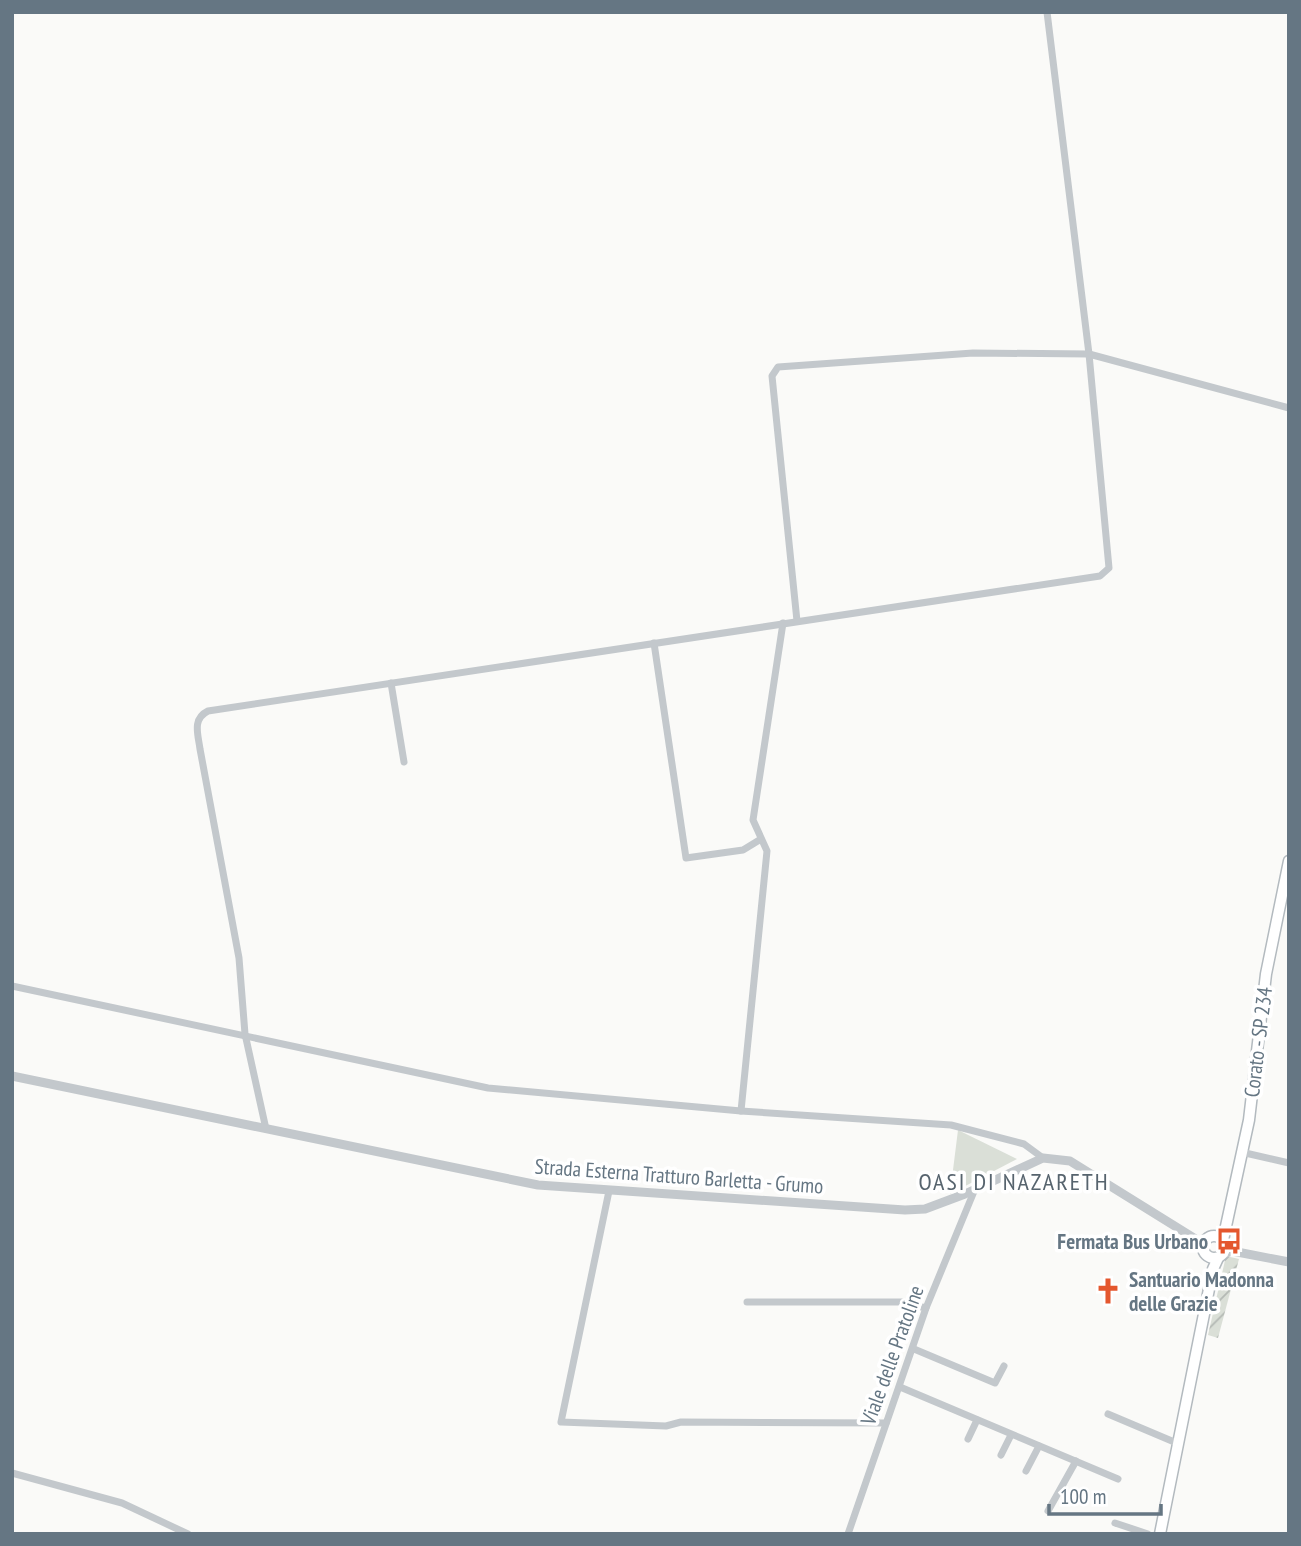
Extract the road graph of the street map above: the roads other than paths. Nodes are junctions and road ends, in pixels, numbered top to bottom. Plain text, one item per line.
1 (1047, 12) edge
2 (1089, 354) junction
3 (1289, 408) edge
4 (797, 621) junction
5 (783, 623) junction
6 (654, 643) junction
7 (391, 683) junction
8 (404, 762) dead end
9 (761, 839) junction
10 (1289, 861) edge
11 (12, 986) edge
12 (245, 1034) junction
13 (12, 1076) edge
14 (741, 1111) junction
15 (266, 1129) junction
16 (1241, 1152) junction
17 (1043, 1158) junction
18 (1289, 1163) edge
19 (975, 1189) junction
20 (609, 1191) junction
21 (1224, 1221) junction
22 (1210, 1237) junction
23 (1194, 1238) junction
24 (1219, 1251) junction
25 (1289, 1262) edge
26 (747, 1302) dead end
27 (926, 1308) junction
28 (914, 1349) junction
29 (1004, 1366) dead end
30 (900, 1387) junction
31 (1108, 1413) dead end
32 (977, 1420) junction
33 (886, 1423) junction
34 (1011, 1434) junction
35 (968, 1439) dead end
36 (1179, 1444) junction
37 (1039, 1446) junction
38 (1001, 1455) dead end
39 (1076, 1461) junction
40 (1026, 1471) dead end
41 (12, 1473) edge
42 (1118, 1479) dead end
43 (1048, 1511) dead end
44 (1115, 1523) dead end
45 (188, 1534) edge
46 (848, 1534) edge
47 (1149, 1534) edge
48 (1160, 1534) edge

1 - 2 street
2 - 3 street
2 - 4 street
2 - 4 street
4 - 5 street
5 - 6 street
5 - 9 street
6 - 7 street
6 - 9 street
7 - 8 street
7 - 12 street
9 - 14 street
10 - 16 main road, Corato - SP 234
11 - 12 street
12 - 14 street
12 - 15 street
13 - 15 street, Strada Esterna Tratturo Barletta - Grumo
14 - 17 street
15 - 20 street, Strada Esterna Tratturo Barletta - Grumo
16 - 18 street
16 - 21 main road, Corato - SP 234
17 - 19 street, Strada Esterna Tratturo Barletta - Grumo
17 - 23 street
19 - 20 street, Strada Esterna Tratturo Barletta - Grumo
19 - 27 street, Viale delle Pratoline
20 - 33 street
21 - 22 main road, Corato - SP 234
21 - 24 main road, Corato - SP 234
22 - 23 street
22 - 24 main road
22 - 24 main road, Corato - SP 234
23 - 24 street
24 - 25 street
24 - 36 main road, Corato - SP 234
26 - 27 street
27 - 28 street, Viale delle Pratoline
28 - 29 street
28 - 30 street, Viale delle Pratoline
30 - 32 street
30 - 33 street, Viale delle Pratoline
31 - 36 street
32 - 34 street
32 - 35 street
33 - 46 street, Viale delle Pratoline
34 - 37 street
34 - 38 street
36 - 48 main road, Corato - SP 234
37 - 39 street
37 - 40 street
39 - 42 street
39 - 43 street
41 - 45 street
44 - 47 street

